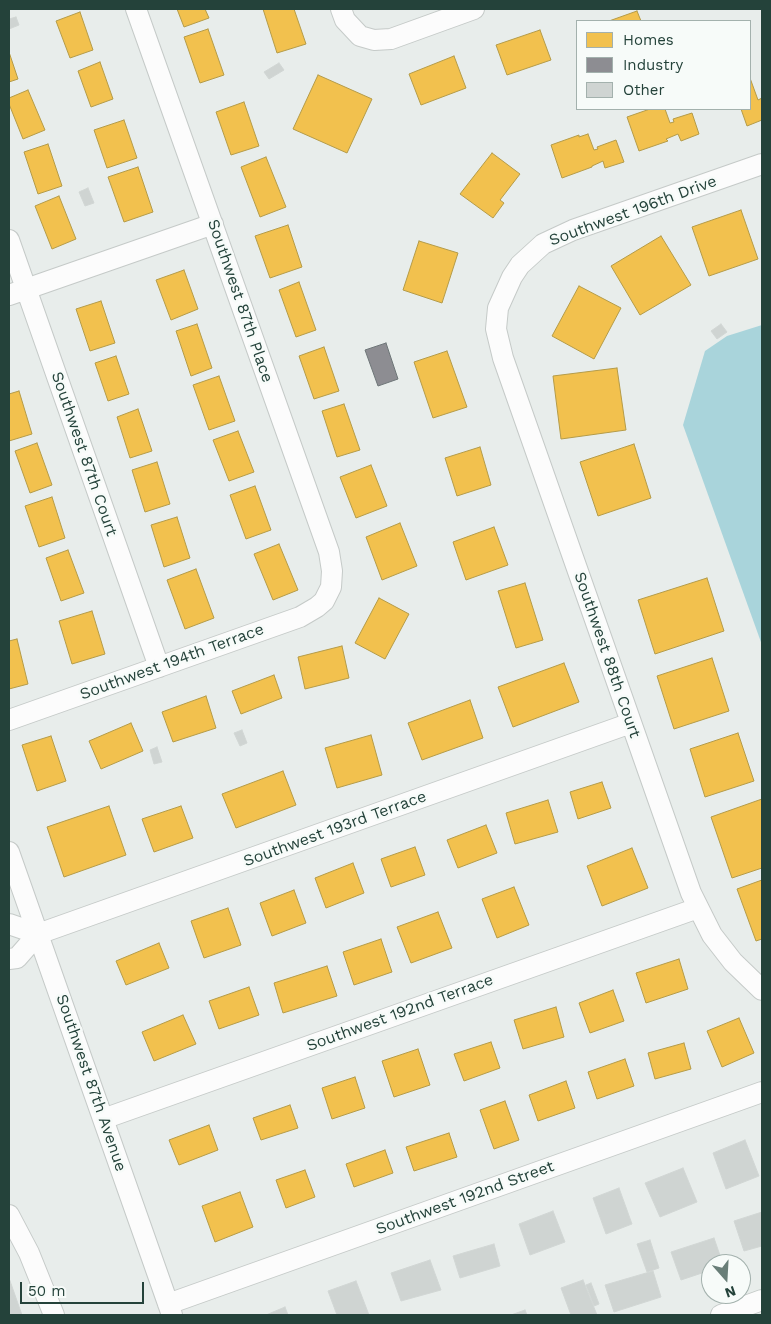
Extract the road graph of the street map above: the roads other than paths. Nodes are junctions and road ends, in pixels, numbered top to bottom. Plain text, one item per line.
1 (136, 9) edge
2 (341, 9) edge
3 (474, 9) edge
4 (762, 164) edge
5 (213, 224) junction
6 (9, 240) edge
7 (17, 292) edge
8 (501, 300) joint
9 (328, 594) joint
10 (159, 667) junction
11 (9, 720) edge
12 (631, 723) junction
13 (9, 852) edge
14 (698, 908) junction
15 (9, 924) edge
16 (38, 934) junction
17 (9, 959) edge
18 (762, 990) edge
19 (762, 1092) edge
20 (103, 1119) junction
21 (9, 1214) edge
22 (762, 1300) edge
23 (170, 1310) edge
24 (54, 1315) edge
25 (721, 1315) edge

1 - 5 street, Southwest 87th Place
2 - 3 street
4 - 8 street, Southwest 196th Drive
5 - 7 street
5 - 9 street, Southwest 87th Place
6 - 7 street, Southwest 87th Court
7 - 10 street, Southwest 87th Court
8 - 12 street, Southwest 88th Court
9 - 10 street, Southwest 194th Terrace
10 - 11 street, Southwest 194th Terrace
12 - 14 street, Southwest 88th Court
12 - 16 street, Southwest 193rd Terrace
13 - 16 street, Southwest 87th Avenue
14 - 18 street, Southwest 88th Court
14 - 20 street, Southwest 192nd Terrace
15 - 16 street
16 - 17 street
16 - 20 street, Southwest 87th Avenue
19 - 23 street, Southwest 192nd Street
20 - 23 street, Southwest 87th Avenue
21 - 24 street
22 - 25 street

